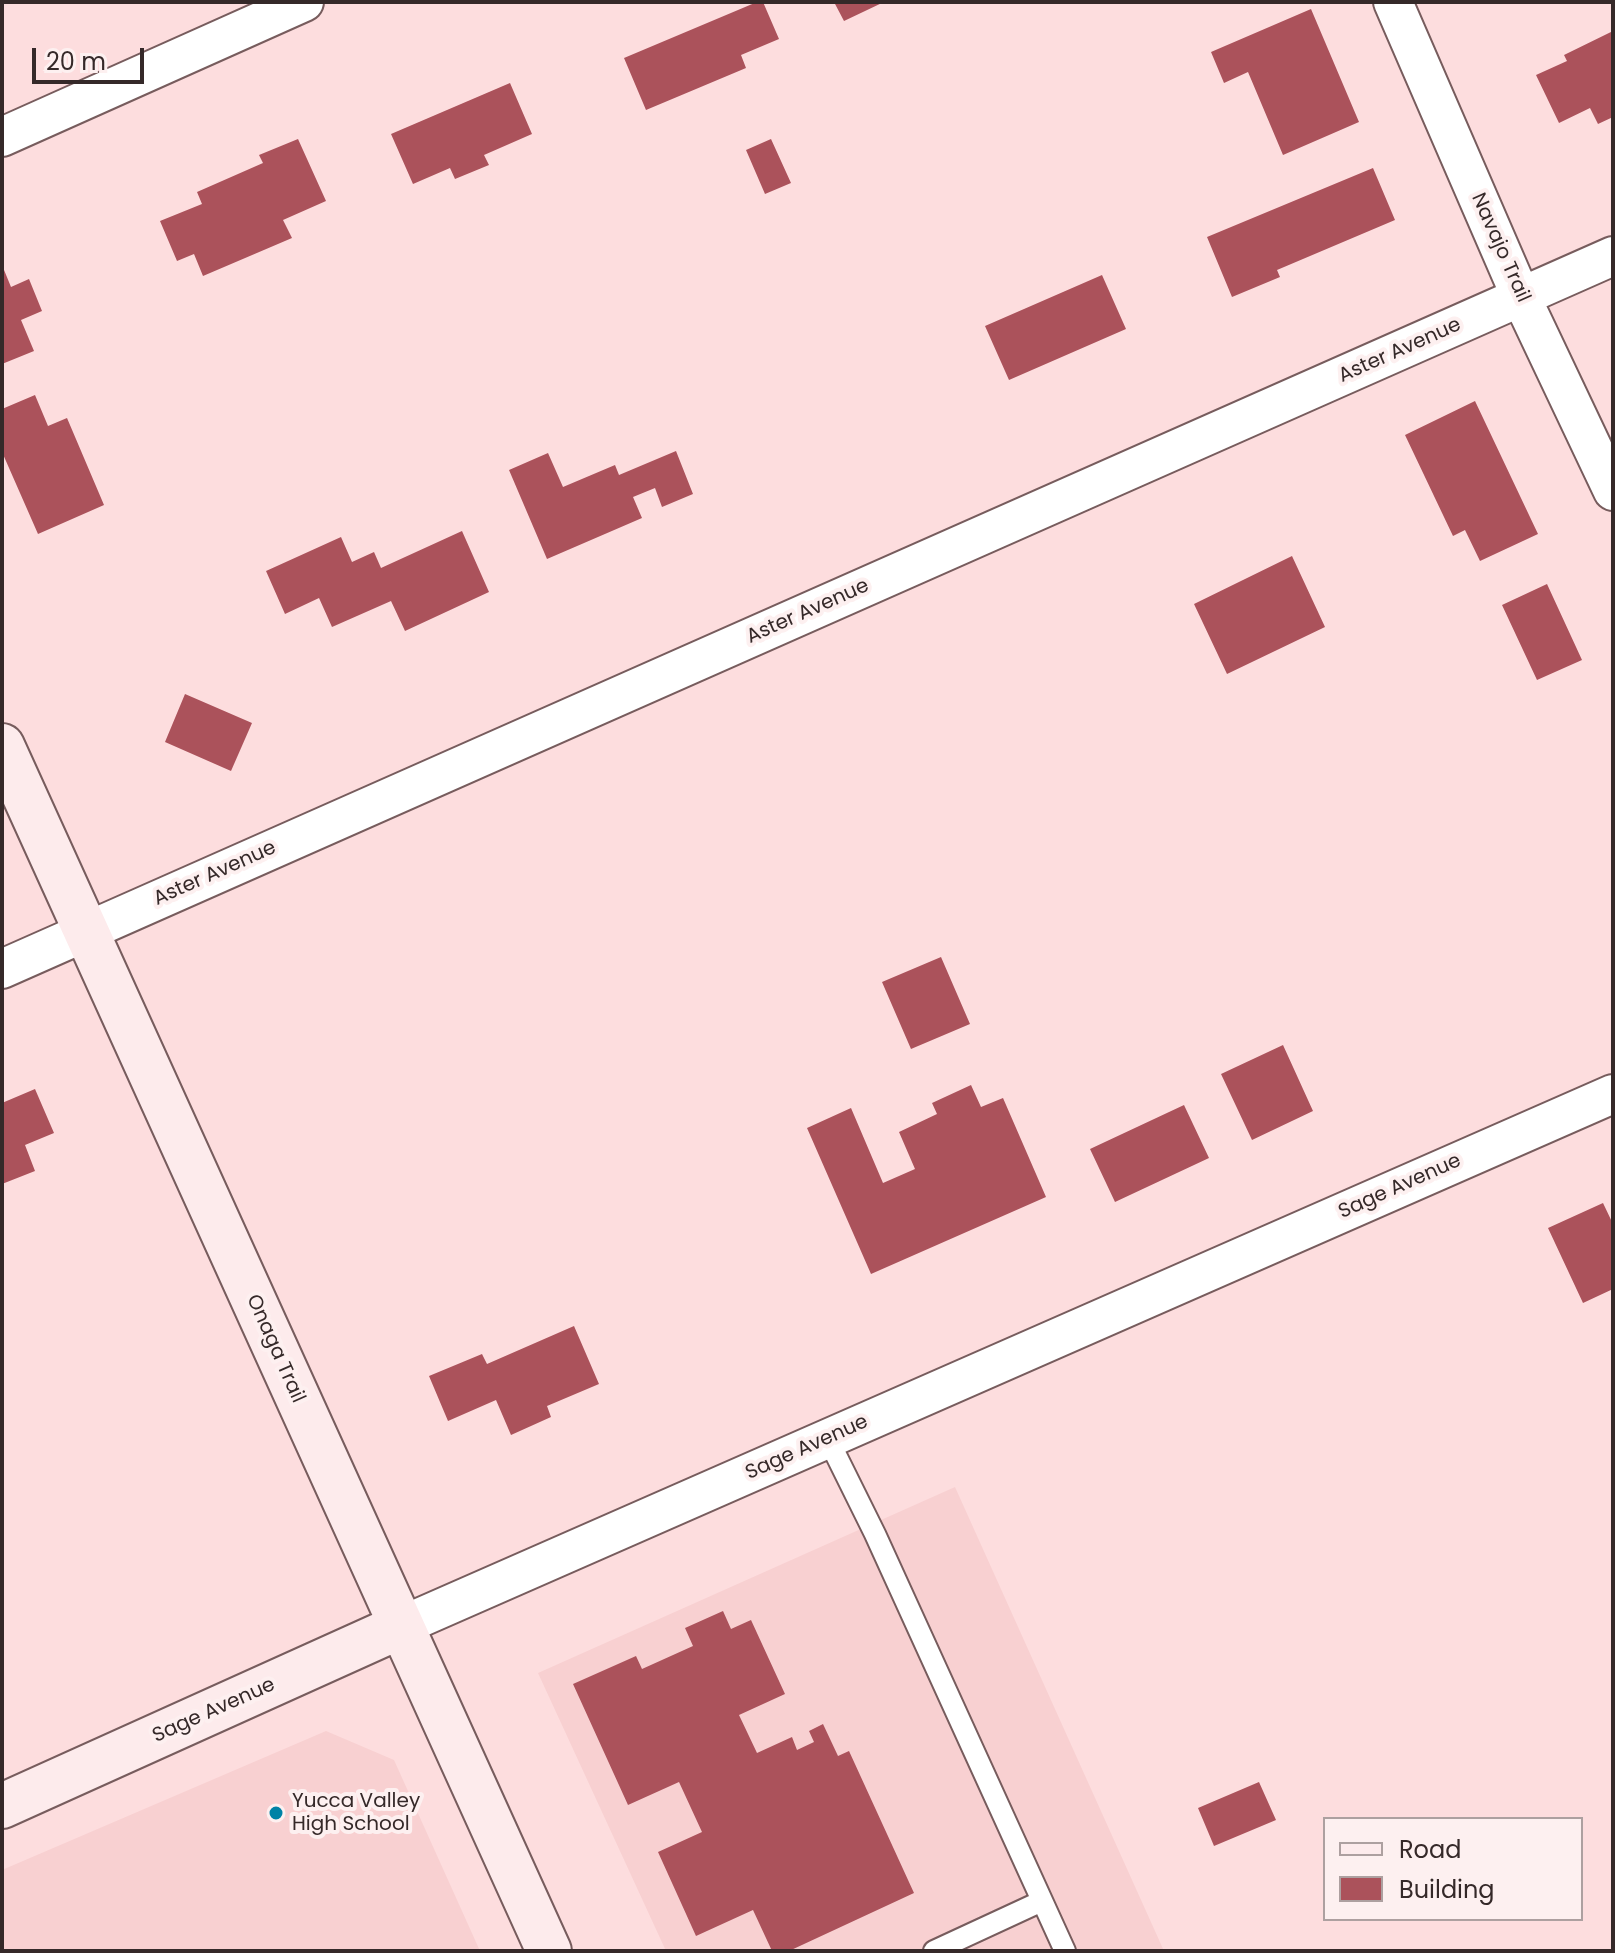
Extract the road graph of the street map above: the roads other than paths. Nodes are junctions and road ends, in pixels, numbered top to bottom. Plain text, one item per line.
1 (304, 2) edge
2 (1393, 2) edge
3 (2, 137) edge
4 (1613, 256) edge
5 (1521, 297) junction
6 (1613, 491) edge
7 (2, 746) edge
8 (86, 931) junction
9 (2, 969) edge
10 (1613, 1094) edge
11 (828, 1439) junction
12 (401, 1626) junction
13 (2, 1806) edge
14 (1042, 1901) junction
15 (549, 1951) edge
16 (934, 1951) edge
17 (1065, 1951) edge

1 - 3 street
2 - 5 street, Navajo Trail
4 - 5 street, Aster Avenue
5 - 6 street, Navajo Trail
5 - 8 street, Aster Avenue
7 - 8 street, Onaga Trail
8 - 9 street, Aster Avenue
8 - 12 street, Onaga Trail
10 - 11 street, Sage Avenue
11 - 12 street, Sage Avenue
11 - 14 lane
12 - 13 street, Sage Avenue
12 - 15 street, Onaga Trail
14 - 16 lane
14 - 17 lane

